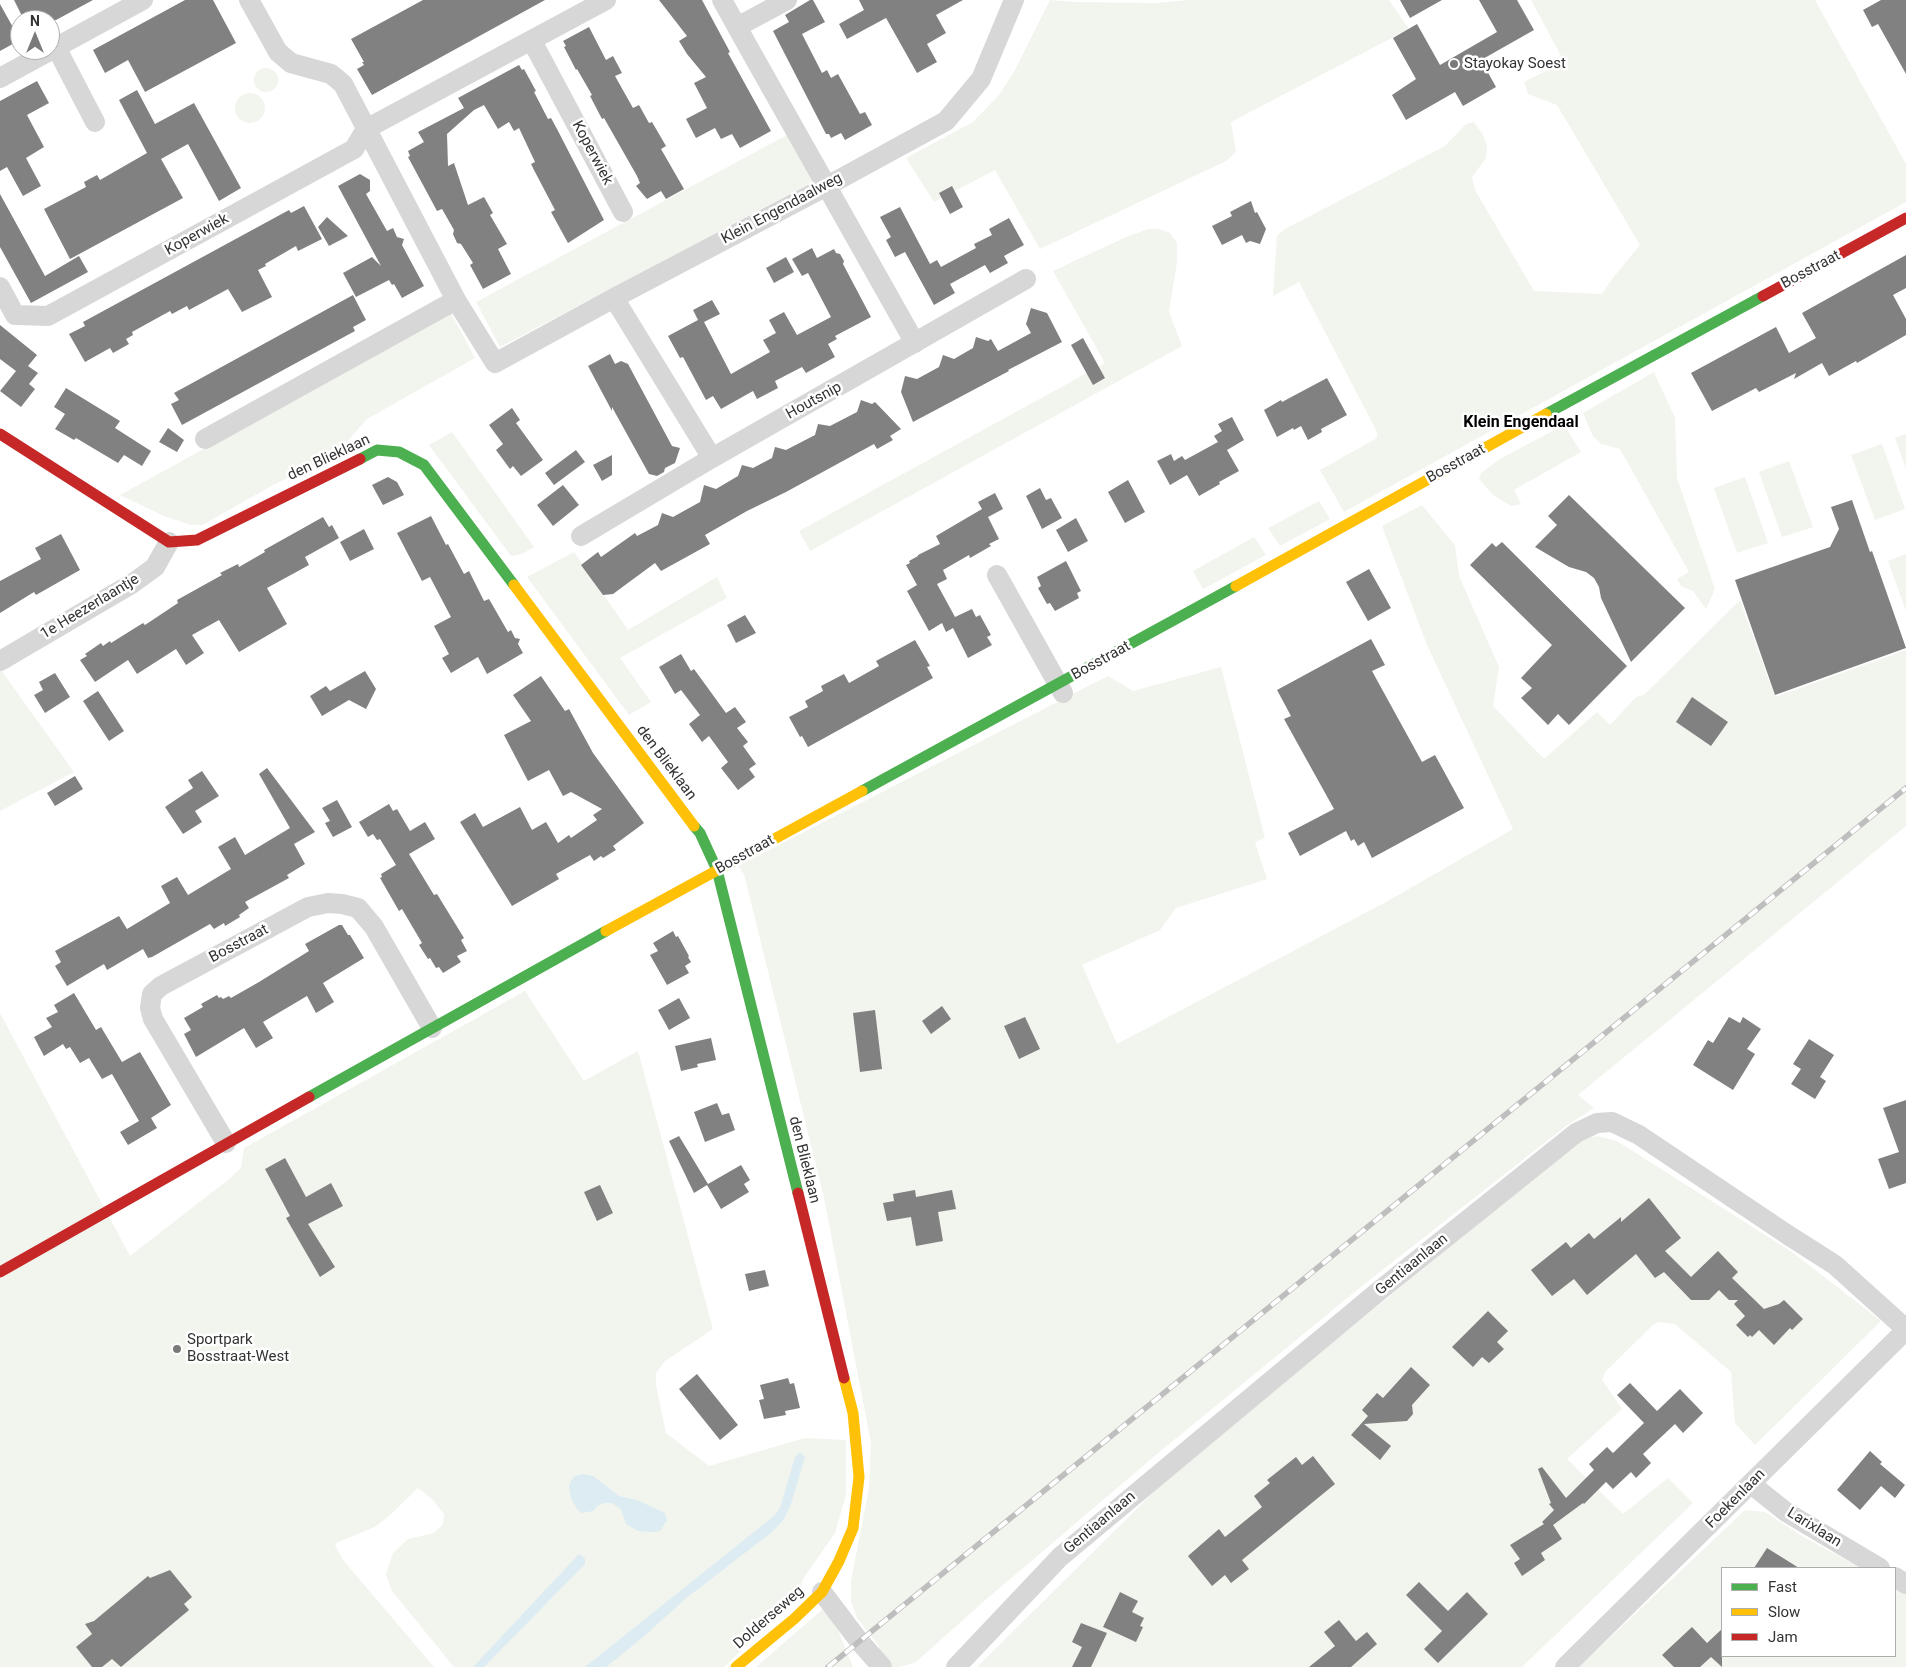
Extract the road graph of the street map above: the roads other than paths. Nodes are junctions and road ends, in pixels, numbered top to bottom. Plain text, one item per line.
1 (143, 0) edge
2 (249, 0) edge
3 (606, 0) edge
4 (722, 0) edge
5 (787, 0) edge
6 (1014, 0) edge
7 (737, 27) junction
8 (532, 41) junction
9 (60, 46) edge
10 (60, 56) edge
11 (34, 60) edge
12 (0, 78) edge
13 (95, 122) dead end
14 (366, 129) junction
15 (827, 186) junction
16 (623, 212) dead end
17 (1906, 218) edge
18 (1026, 279) dead end
19 (0, 287) edge
20 (614, 298) junction
21 (456, 300) junction
22 (915, 343) junction
23 (0, 434) edge
24 (205, 439) dead end
25 (712, 458) junction
26 (580, 536) dead end
27 (169, 542) junction
28 (997, 575) dead end
29 (0, 661) edge
30 (1061, 688) junction
31 (717, 870) junction
32 (432, 1028) junction
33 (226, 1143) junction
34 (0, 1272) edge
35 (1906, 1330) edge
36 (1751, 1484) junction
37 (1878, 1567) edge
38 (822, 1592) junction
39 (736, 1667) edge
40 (882, 1667) edge
41 (956, 1667) edge
42 (1565, 1667) edge

1 - 9 street
2 - 14 street
3 - 8 street, Koperwiek
4 - 7 street
5 - 7 street
6 - 15 street, Klein Engendaalweg
7 - 15 street
8 - 14 street, Koperwiek
8 - 16 street, Koperwiek
10 - 13 street
11 - 12 street
14 - 19 street, Koperwiek
14 - 21 street
15 - 20 street, Klein Engendaalweg
15 - 22 street
17 - 30 street, Bosstraat
18 - 22 street, Houtsnip
20 - 21 street, Klein Engendaalweg
20 - 25 street
21 - 24 street
22 - 25 street, Houtsnip
23 - 27 street
25 - 26 street, Houtsnip
27 - 29 street, 1e Heezerlaantje
27 - 31 street, den Blieklaan
28 - 30 street, Bosstraat
30 - 31 street, Bosstraat
31 - 32 street, Bosstraat
31 - 38 street, den Blieklaan
32 - 33 street, Bosstraat
32 - 33 street, Bosstraat
33 - 34 street, Bosstraat
35 - 36 street, Foekenlaan
35 - 41 street, Gentiaanlaan
36 - 37 street, Larixlaan
36 - 42 street, Foekenlaan
38 - 39 street, Dolderseweg
38 - 40 street

